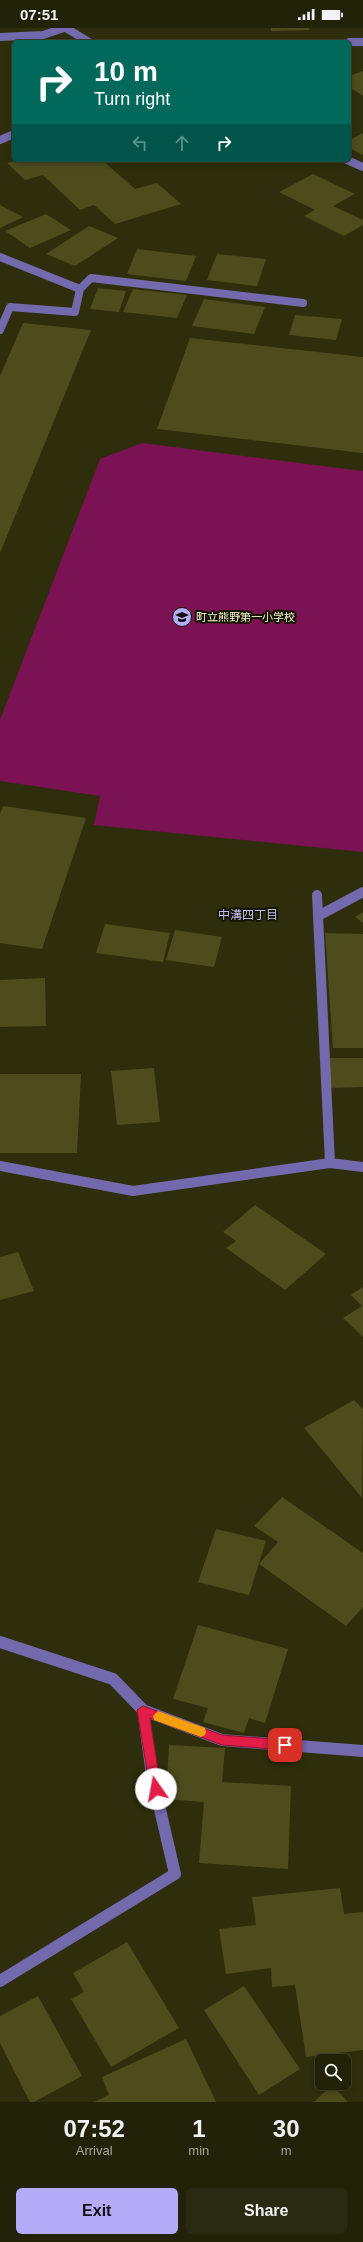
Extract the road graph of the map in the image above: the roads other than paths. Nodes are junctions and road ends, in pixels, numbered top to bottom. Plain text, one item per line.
1 (65, 28) edge
2 (0, 37) edge
3 (86, 40) edge
4 (351, 42) edge
5 (363, 42) edge
6 (12, 135) edge
7 (0, 140) edge
8 (351, 162) edge
9 (363, 167) edge
10 (0, 257) edge
11 (80, 289) junction
12 (303, 304) dead end
13 (0, 330) edge
14 (363, 892) edge
15 (317, 895) dead end
16 (318, 916) junction
17 (330, 1163) junction
18 (0, 1166) edge
19 (363, 1167) edge
20 (0, 1642) edge
21 (143, 1710) junction
22 (363, 1751) edge
23 (0, 1981) edge

1 - 2 street
1 - 3 street
4 - 5 street
6 - 7 street
8 - 9 street
10 - 11 street
11 - 12 street
11 - 13 street
14 - 16 street
15 - 16 street
16 - 17 street
17 - 18 street
17 - 19 street
20 - 21 street
21 - 22 street
21 - 23 street

